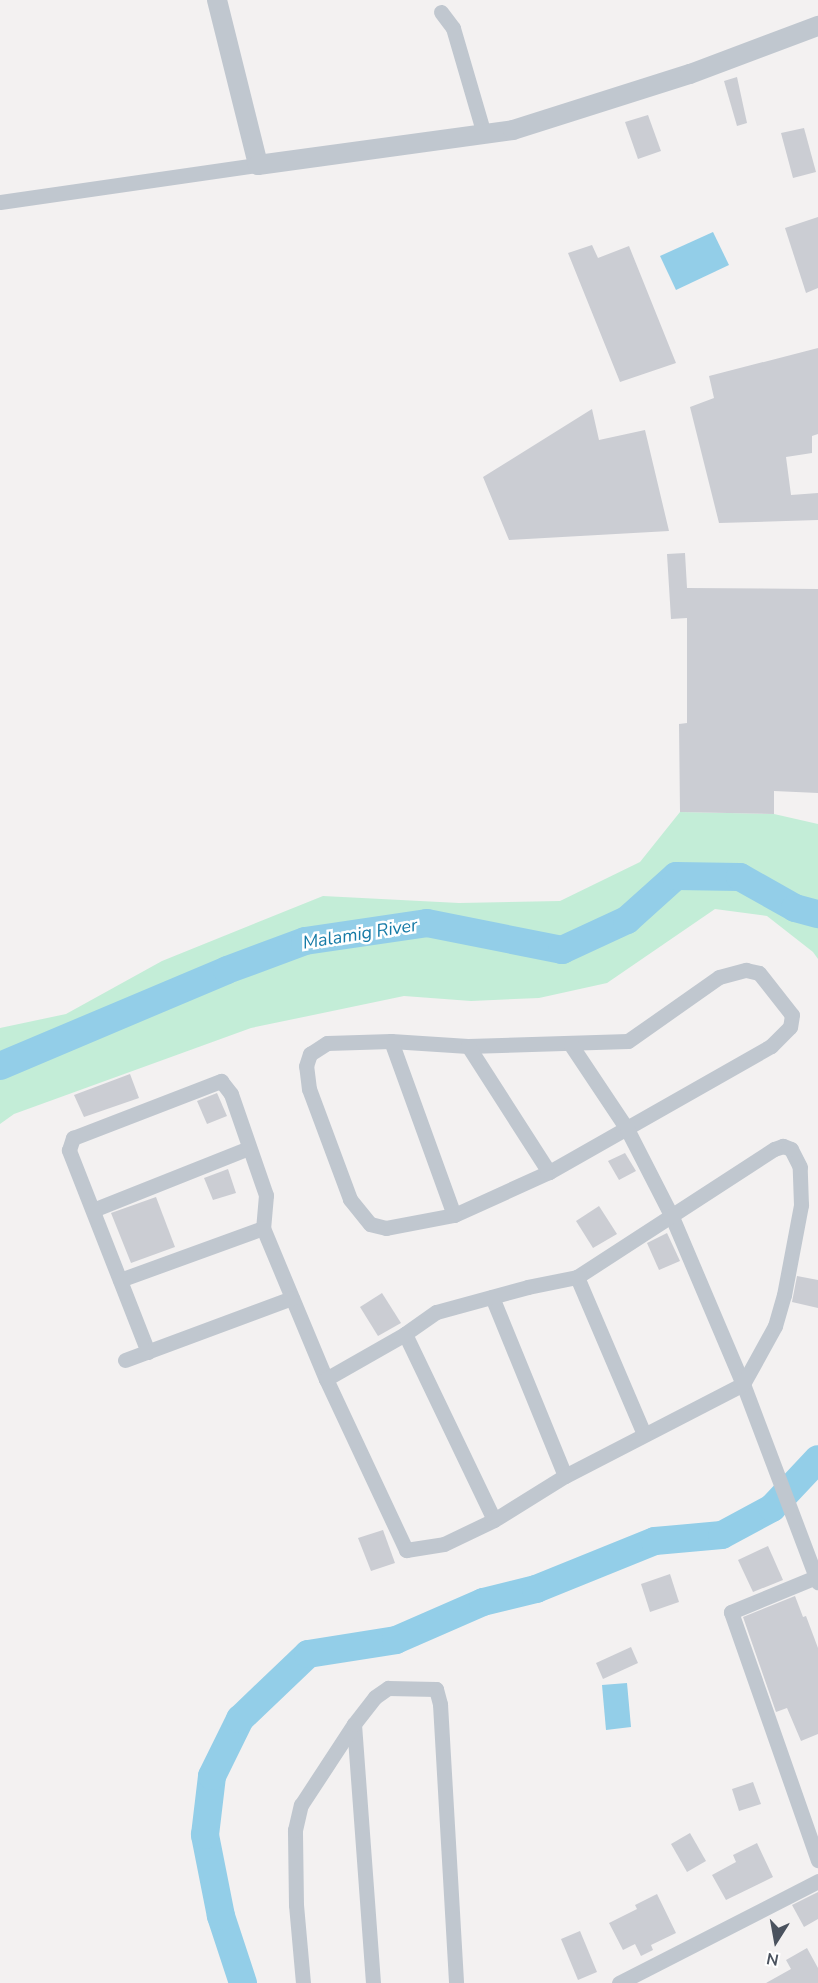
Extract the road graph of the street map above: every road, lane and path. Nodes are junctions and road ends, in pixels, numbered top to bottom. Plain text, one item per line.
1 (217, 0) edge
2 (441, 12) dead end
3 (818, 26) edge
4 (484, 134) junction
5 (258, 165) junction
6 (0, 202) edge
7 (391, 1041) junction
8 (571, 1045) junction
9 (468, 1046) junction
10 (627, 1129) junction
11 (249, 1148) junction
12 (549, 1172) junction
13 (93, 1210) junction
14 (454, 1215) junction
15 (672, 1217) junction
16 (263, 1228) junction
17 (577, 1277) junction
18 (120, 1280) junction
19 (492, 1297) junction
20 (292, 1298) junction
21 (405, 1335) junction
22 (148, 1352) junction
23 (125, 1360) dead end
24 (326, 1379) junction
25 (743, 1384) junction
26 (644, 1434) junction
27 (565, 1476) junction
28 (494, 1520) junction
29 (817, 1580) edge
30 (354, 1724) junction
31 (818, 1860) edge
32 (818, 1881) edge
33 (303, 1983) edge
34 (373, 1983) edge
35 (456, 1983) edge
36 (619, 1983) edge

1 - 5 street
2 - 4 street
3 - 4 street
4 - 5 street
5 - 6 street
7 - 9 street
7 - 14 street
7 - 14 street
8 - 9 street
8 - 10 street
8 - 10 street
9 - 12 street
10 - 12 street
10 - 15 street
11 - 13 street
11 - 13 street
11 - 16 street
12 - 14 street
13 - 18 street
15 - 17 street
15 - 25 street
15 - 25 street
16 - 18 street
16 - 20 street
17 - 19 street
17 - 26 street
18 - 22 street
19 - 21 street
19 - 27 street
20 - 22 street
20 - 24 street
21 - 24 street
21 - 28 street
22 - 23 street
24 - 28 street
25 - 26 street
25 - 29 street
26 - 27 street
27 - 28 street
29 - 31 street
30 - 33 street
30 - 34 street
30 - 35 street
32 - 36 street

